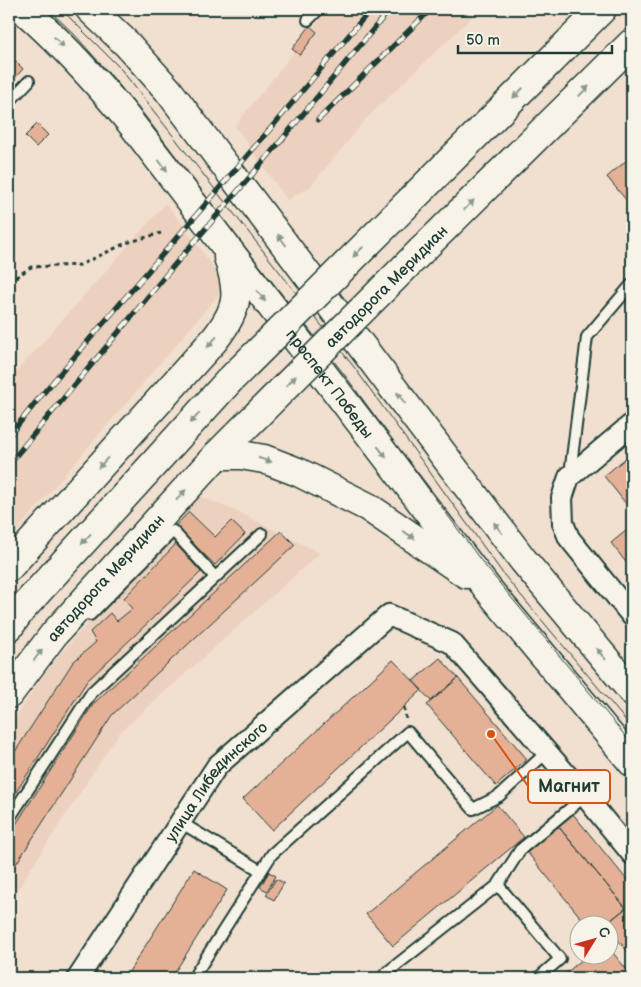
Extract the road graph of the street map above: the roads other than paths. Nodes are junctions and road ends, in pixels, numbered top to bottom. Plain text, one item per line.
1 (23, 9) edge
2 (90, 9) edge
3 (319, 9) edge
4 (602, 9) edge
5 (308, 20) dead end
6 (632, 43) edge
7 (29, 81) dead end
8 (9, 102) edge
9 (225, 249) junction
10 (632, 284) edge
11 (632, 424) edge
12 (217, 455) junction
13 (569, 477) junction
14 (262, 534) dead end
15 (9, 568) edge
16 (216, 578) junction
17 (487, 588) junction
18 (90, 616) dead end
19 (632, 616) edge
20 (9, 627) edge
21 (632, 691) edge
22 (9, 694) edge
23 (547, 752) junction
24 (632, 762) edge
25 (585, 796) junction
26 (9, 820) edge
27 (180, 822) junction
28 (632, 854) edge
29 (261, 871) junction
30 (498, 885) junction
31 (78, 978) edge
32 (193, 978) edge
33 (389, 978) edge
34 (538, 978) edge

1 -> 9 main road, проспект Победы
21 -> 2 main road
3 - 5 lane
4 -> 20 main road, bridge
12 -> 6 main road, автодорога Меридиан, bridge
7 - 8 lane
9 -> 15 main road
9 -> 17 main road, проспект Победы
10 - 13 lane
11 - 13 street
12 -> 17 main road
22 -> 12 main road, автодорога Меридиан
13 - 19 street
14 - 16 lane
16 - 18 lane
16 - 26 lane
17 - 24 main road, проспект Победы
23 - 25 street
23 - 27 street, улица Либединского
23 - 29 lane
25 - 28 street
25 - 30 lane
27 - 29 lane
27 - 31 street, улица Либединского
29 - 32 lane
30 - 33 lane
30 - 34 lane

